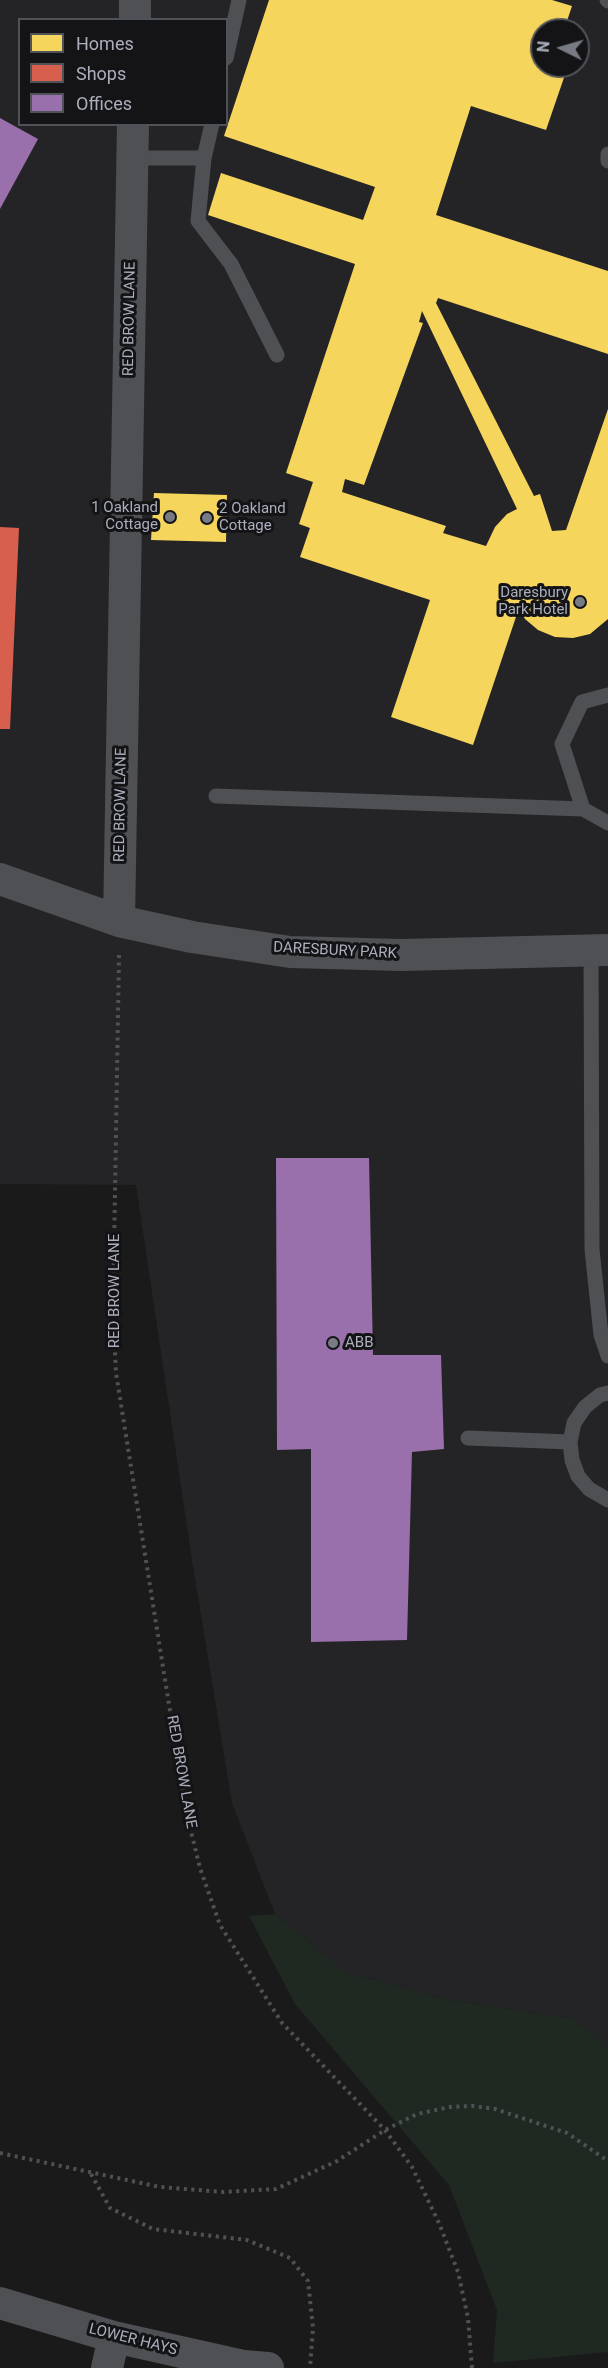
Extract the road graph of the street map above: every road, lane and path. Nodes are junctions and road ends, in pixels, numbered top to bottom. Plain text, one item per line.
1 (135, 0) edge
2 (239, 0) edge
3 (135, 18) edge
4 (228, 49) edge
5 (134, 126) edge
6 (212, 126) edge
7 (608, 154) edge
8 (133, 158) junction
9 (204, 158) junction
10 (608, 161) edge
11 (277, 355) dead end
12 (608, 695) edge
13 (216, 796) dead end
14 (583, 809) junction
15 (608, 823) edge
16 (0, 879) edge
17 (119, 921) junction
18 (599, 950) edge
19 (608, 1356) edge
20 (608, 1393) edge
21 (468, 1438) dead end
22 (570, 1442) junction
23 (608, 1500) edge
24 (385, 2130) junction
25 (0, 2153) edge
26 (608, 2161) edge
27 (91, 2173) junction
28 (0, 2304) edge
29 (114, 2337) junction
30 (106, 2368) edge
31 (268, 2368) edge
32 (310, 2368) edge
33 (472, 2368) edge

1 - 3 street
2 - 4 lane
5 - 8 street, RED BROW LANE
6 - 9 lane
7 - 10 lane
8 - 9 lane
8 - 17 street, RED BROW LANE
9 - 11 lane
12 - 14 lane
13 - 14 lane
14 - 15 lane
16 - 17 street, DARESBURY PARK
17 - 18 street, DARESBURY PARK
17 - 24 path, RED BROW LANE
18 - 19 lane
20 - 22 lane
21 - 22 lane
22 - 23 lane
24 - 26 path
24 - 27 path
24 - 33 path, RED BROW LANE
25 - 27 path
27 - 32 path
28 - 29 street, LOWER HAYS
29 - 30 street
29 - 31 street, LOWER HAYS

